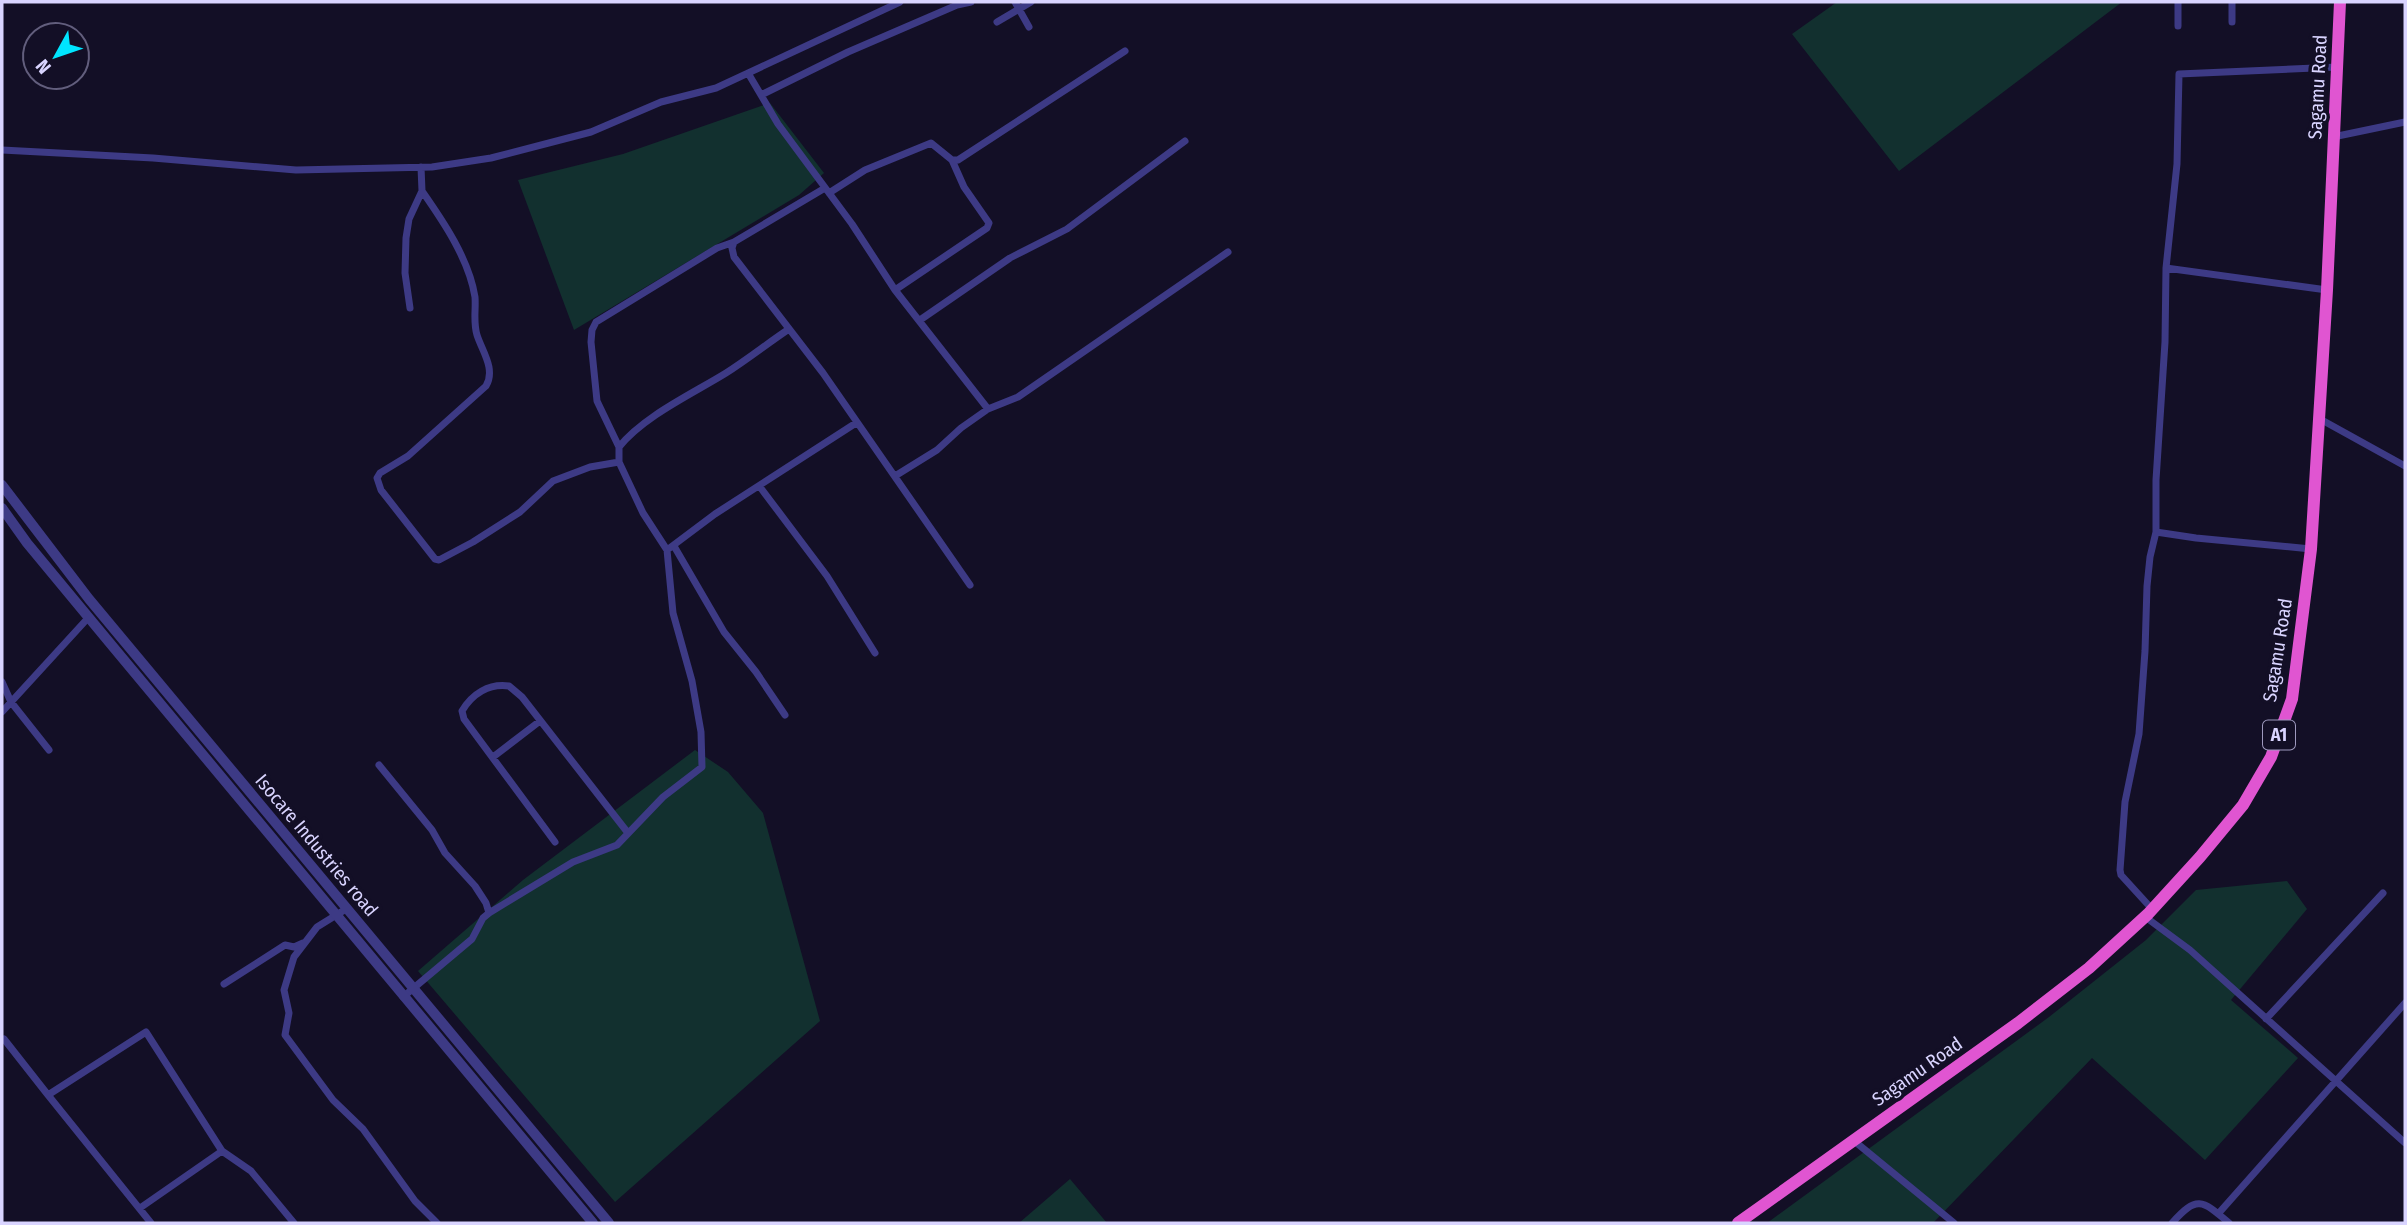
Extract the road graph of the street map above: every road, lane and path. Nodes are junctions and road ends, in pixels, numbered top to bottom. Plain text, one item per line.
1 (900, 2) edge
2 (971, 2) edge
3 (1015, 2) edge
4 (1031, 2) edge
5 (2178, 2) edge
6 (2232, 2) edge
7 (2340, 2) edge
8 (1020, 10) junction
9 (997, 22) dead end
10 (2232, 22) dead end
11 (2178, 26) dead end
12 (1029, 27) dead end
13 (1125, 51) dead end
14 (2338, 67) junction
15 (748, 73) junction
16 (761, 94) junction
17 (2404, 125) edge
18 (2333, 138) junction
19 (1185, 141) dead end
20 (2, 150) edge
21 (952, 160) junction
22 (421, 167) junction
23 (827, 190) junction
24 (422, 191) junction
25 (734, 242) junction
26 (1228, 252) dead end
27 (2166, 268) junction
28 (895, 290) junction
29 (2328, 290) junction
30 (410, 307) dead end
31 (920, 320) junction
32 (789, 329) junction
33 (988, 409) junction
34 (2320, 418) junction
35 (856, 423) junction
36 (619, 447) junction
37 (619, 462) junction
38 (2405, 466) edge
39 (895, 476) junction
40 (2, 485) edge
41 (760, 487) junction
42 (2, 508) edge
43 (2156, 532) junction
44 (671, 548) junction
45 (2311, 549) junction
46 (970, 585) dead end
47 (89, 618) junction
48 (875, 653) dead end
49 (2, 682) edge
50 (11, 702) junction
51 (2, 712) edge
52 (785, 715) dead end
53 (540, 721) junction
54 (50, 750) dead end
55 (493, 757) junction
56 (379, 765) dead end
57 (628, 834) junction
58 (555, 842) dead end
59 (2383, 893) dead end
60 (346, 909) junction
61 (489, 913) junction
62 (2148, 913) junction
63 (337, 916) junction
64 (303, 943) junction
65 (224, 985) dead end
66 (414, 988) junction
67 (403, 997) junction
68 (2405, 1003) edge
69 (2266, 1019) junction
70 (4, 1039) dead end
71 (2334, 1081) junction
72 (48, 1095) junction
73 (1853, 1140) junction
74 (2404, 1140) edge
75 (222, 1151) junction
76 (140, 1209) junction
77 (2218, 1214) junction
78 (151, 1223) edge
79 (293, 1223) edge
80 (437, 1223) edge
81 (593, 1223) edge
82 (609, 1223) edge
83 (1738, 1223) edge
84 (1954, 1223) edge
85 (2172, 1223) edge
86 (2229, 1223) edge

1 - 15 street
2 - 16 street
3 - 8 street
4 - 8 street
5 - 11 street
6 - 10 street
7 - 14 highway, Sagamu Road / A1
8 - 9 street
8 - 12 street
13 - 21 street
14 - 18 highway, Sagamu Road / A1
14 - 27 street
15 - 16 street
15 - 22 street
16 - 23 street
17 - 18 street
18 - 29 highway, Sagamu Road / A1
19 - 31 street
20 - 22 street
21 - 23 street
21 - 28 street
22 - 24 street
23 - 25 street
23 - 28 street
24 - 30 street
24 - 37 street
25 - 32 street
25 - 36 street
26 - 33 street
27 - 29 street
27 - 43 street
28 - 31 street
29 - 34 highway, Sagamu Road / A1
31 - 33 street
32 - 35 street
32 - 36 street
33 - 39 street
34 - 38 street
34 - 45 highway, Sagamu Road / A1
35 - 39 street
35 - 41 street
36 - 37 street
37 - 44 street
39 - 46 street
40 - 60 street, Isocare Industries road
41 - 44 street
41 - 48 street
42 - 47 street, Isocare Industries road
43 - 45 street
43 - 62 street
44 - 52 street
44 - 57 street
45 - 62 highway, Sagamu Road / A1
47 - 50 street
47 - 63 street, Isocare Industries road
49 - 50 street
50 - 51 street
50 - 54 street
53 - 55 street
53 - 55 street
53 - 57 street
55 - 58 street
56 - 61 street
57 - 61 street
59 - 69 street
60 - 63 street
60 - 66 street, Isocare Industries road
61 - 66 street
62 - 69 street
62 - 73 highway, Sagamu Road / A1
63 - 64 street
63 - 67 street, Isocare Industries road
64 - 65 street
64 - 80 street
66 - 67 street
66 - 82 street, Isocare Industries road
67 - 81 street, Isocare Industries road
68 - 71 street
69 - 71 street
70 - 72 street
71 - 74 street
71 - 77 street
72 - 75 street
72 - 76 street
73 - 83 highway, Sagamu Road / A1
73 - 84 street
75 - 76 street
75 - 79 street
76 - 78 street
77 - 85 street
77 - 86 street

